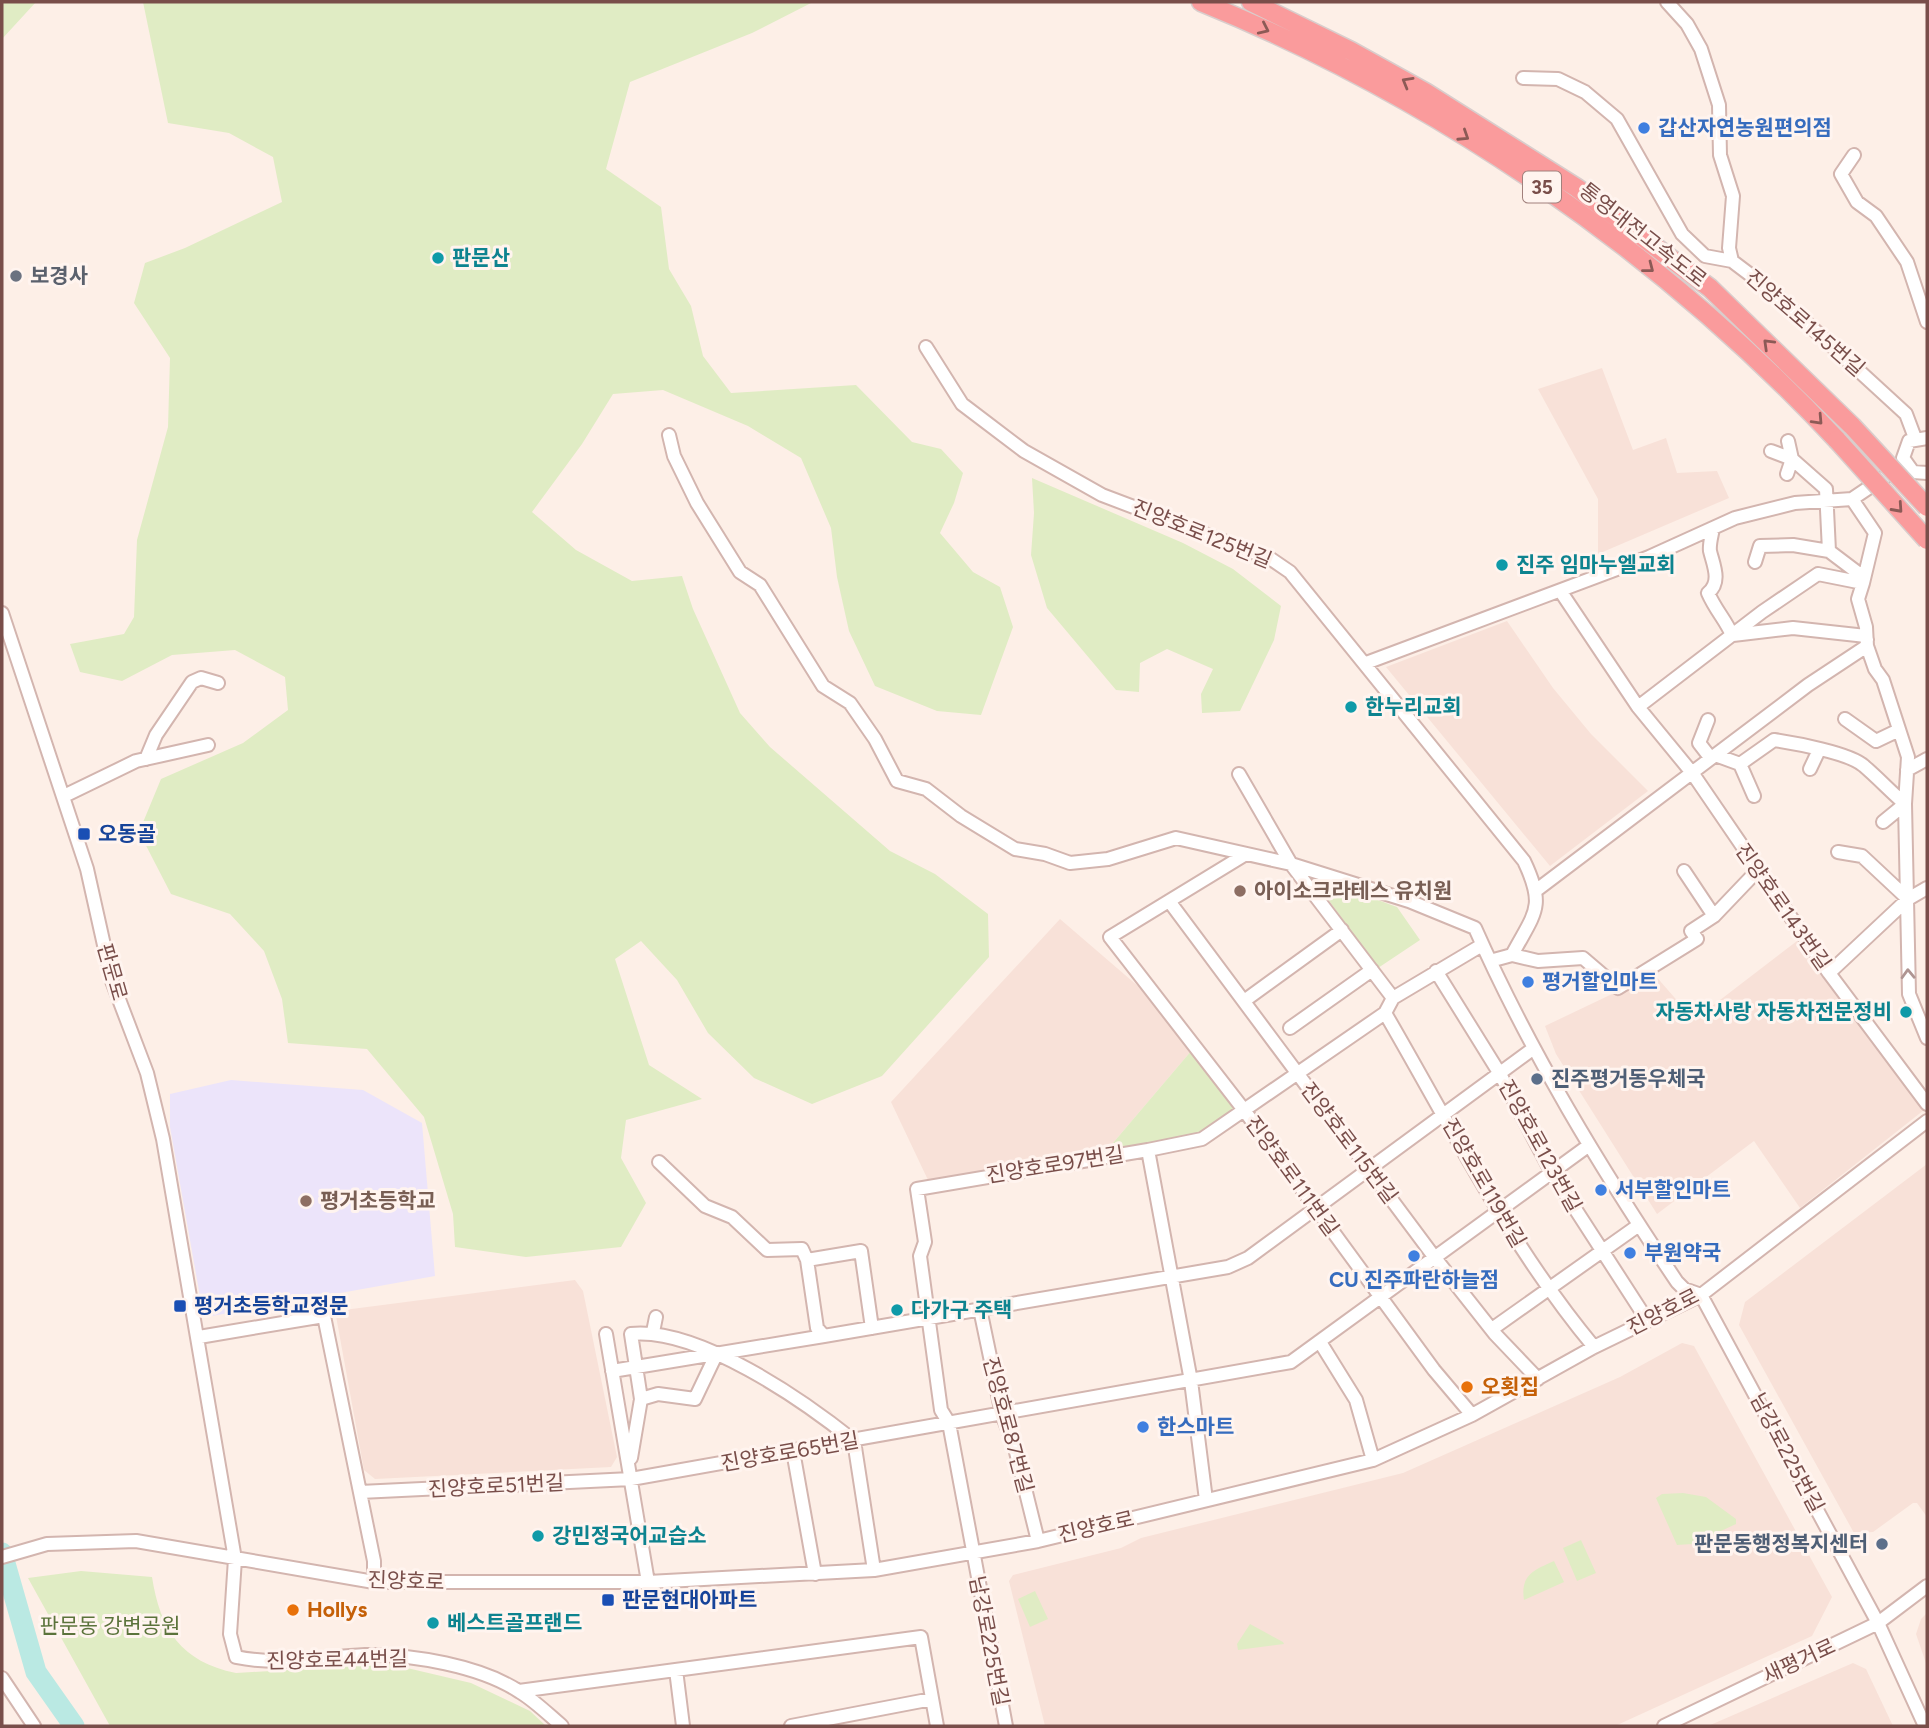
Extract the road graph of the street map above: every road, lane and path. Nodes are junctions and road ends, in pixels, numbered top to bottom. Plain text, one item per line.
1 (1201, 2) edge
2 (1251, 2) edge
3 (1667, 2) edge
4 (1523, 78) dead end
5 (1854, 155) dead end
6 (1732, 261) junction
7 (1927, 322) edge
8 (926, 346) dead end
9 (668, 435) dead end
10 (1921, 438) edge
11 (1788, 441) dead end
12 (1771, 451) dead end
13 (1792, 459) junction
14 (1904, 464) junction
15 (1787, 474) dead end
16 (1926, 475) edge
17 (1852, 499) junction
18 (1827, 502) junction
19 (1927, 507) edge
20 (1713, 528) junction
21 (1927, 540) edge
22 (1829, 551) junction
23 (1755, 562) dead end
24 (1863, 579) junction
25 (1561, 592) junction
26 (2, 612) edge
27 (1732, 635) junction
28 (1867, 643) junction
29 (1366, 663) junction
30 (218, 683) dead end
31 (1638, 707) junction
32 (1845, 719) dead end
33 (1708, 720) dead end
34 (1899, 730) junction
35 (208, 744) dead end
36 (1819, 750) junction
37 (1718, 756) junction
38 (146, 759) junction
39 (1927, 759) edge
40 (1740, 764) junction
41 (1810, 769) dead end
42 (1907, 771) junction
43 (1239, 774) dead end
44 (1693, 774) junction
45 (64, 796) junction
46 (1754, 796) dead end
47 (1905, 804) junction
48 (1883, 822) dead end
49 (1838, 852) dead end
50 (1246, 854) junction
51 (1291, 864) junction
52 (1684, 871) dead end
53 (1757, 872) junction
54 (1927, 888) edge
55 (1538, 889) junction
56 (1908, 899) junction
57 (1169, 901) junction
58 (1714, 916) junction
59 (1342, 930) junction
60 (1482, 944) junction
61 (1512, 955) junction
62 (1490, 961) junction
63 (1372, 970) junction
64 (1436, 971) junction
65 (1829, 973) junction
66 (1393, 998) junction
67 (1244, 1001) junction
68 (1385, 1013) junction
69 (1290, 1028) dead end
70 (1927, 1038) edge
71 (1534, 1048) junction
72 (1297, 1072) junction
73 (1500, 1074) junction
74 (1927, 1104) edge
75 (1244, 1110) junction
76 (1444, 1115) junction
77 (1927, 1121) edge
78 (1588, 1146) junction
79 (1148, 1150) junction
80 (659, 1162) dead end
81 (1368, 1168) junction
82 (1552, 1173) junction
83 (917, 1189) joint
84 (1315, 1208) junction
85 (1498, 1211) junction
86 (1639, 1225) junction
87 (1602, 1251) junction
88 (1435, 1258) junction
89 (807, 1261) junction
90 (1172, 1278) junction
91 (1548, 1289) junction
92 (1701, 1295) junction
93 (1381, 1297) junction
94 (980, 1309) junction
95 (656, 1317) dead end
96 (928, 1318) junction
97 (1647, 1320) junction
98 (872, 1328) junction
99 (1492, 1329) junction
100 (653, 1332) junction
101 (606, 1334) dead end
102 (824, 1336) junction
103 (199, 1337) junction
104 (1320, 1342) junction
105 (1594, 1347) junction
106 (716, 1355) junction
107 (636, 1368) junction
108 (612, 1371) junction
109 (1538, 1379) junction
110 (1191, 1381) junction
111 (641, 1399) junction
112 (1002, 1414) junction
113 (1472, 1415) junction
114 (949, 1423) junction
115 (854, 1441) junction
116 (793, 1451) junction
117 (1373, 1460) junction
118 (629, 1464) junction
119 (631, 1479) junction
120 (360, 1492) junction
121 (1206, 1500) junction
122 (1038, 1541) junction
123 (972, 1555) junction
124 (2, 1557) edge
125 (235, 1559) junction
126 (874, 1570) junction
127 (815, 1574) junction
128 (374, 1582) junction
129 (648, 1582) junction
130 (1927, 1586) edge
131 (1878, 1623) junction
132 (676, 1670) junction
133 (2, 1678) edge
134 (519, 1691) junction
135 (932, 1699) junction
136 (34, 1726) edge
137 (562, 1726) edge
138 (682, 1726) edge
139 (792, 1726) edge
140 (937, 1726) edge
141 (1006, 1726) edge
142 (1664, 1726) edge
143 (1925, 1726) edge

1 -> 21 highway, 통영대전고속도로 / 35, bridge
19 -> 2 highway, 통영대전고속도로 / 35, bridge
3 - 6 street, 진양호로145번길
4 - 6 street
5 - 7 street
6 - 10 street, 진양호로145번길
8 - 29 street, 진양호로125번길
9 - 50 street
10 - 14 street
11 - 13 street
12 - 13 street
13 - 15 street
13 - 18 street
14 - 16 street
14 - 17 street
17 - 18 street
17 - 24 street
18 - 20 street
18 - 22 street
20 - 25 street
20 - 27 street
22 - 23 street
22 - 24 street
24 - 27 street
24 - 28 street
25 - 29 street
25 - 31 street, 진양호로143번길
26 - 45 street, 판문로
27 - 28 street
27 - 31 street
28 - 34 street
28 - 37 street
29 - 55 street, 진양호로125번길
30 - 38 street
31 - 44 street, 진양호로143번길
32 - 34 street
33 - 37 street
34 - 42 street
35 - 38 street
36 - 40 street
36 - 41 street
36 - 47 street
37 - 40 street
37 - 44 street
38 - 45 street
39 - 42 street
40 - 46 street
42 - 47 street
43 - 51 street
44 - 53 street, 진양호로143번길
44 - 55 street
45 - 103 street, 판문로
47 - 48 street
47 - 56 street
49 - 56 street
50 - 51 street
50 - 57 street
51 - 59 street
51 - 60 street
52 - 58 street
53 - 58 street
53 - 65 street, 진양호로143번길
54 - 56 street
55 - 61 street
56 - 65 street
70 -> 56 street
57 - 67 street, 진양호로115번길
57 - 75 street, 진양호로111번길
58 - 61 street
59 - 63 street
59 - 67 street
60 - 62 street
60 - 64 street
61 - 62 street
62 - 71 street
63 - 66 street
63 - 69 street
64 - 66 street
64 - 73 street, 진양호로123번길
65 - 74 street, 진양호로143번길
66 - 68 street
67 - 72 street, 진양호로115번길
68 - 72 street
68 - 76 street, 진양호로119번길
71 - 73 street
71 - 78 street
72 - 75 street
72 - 81 street, 진양호로115번길
73 - 76 street
73 - 82 street, 진양호로123번길
75 - 79 street
75 - 84 street, 진양호로111번길
76 - 81 street
76 - 85 street, 진양호로119번길
77 - 92 street, 진양호로
78 - 82 street
78 - 86 street
79 - 83 street, 진양호로97번길
79 - 90 street, 진양호로97번길
80 - 89 street
81 - 84 street
81 - 88 street, 진양호로115번길
82 - 85 street
82 - 87 street, 진양호로123번길
83 - 96 street, 남강로225번길
84 - 90 street
84 - 93 street, 진양호로111번길
85 - 88 street
85 - 91 street, 진양호로119번길
86 - 87 street
86 - 92 street
87 - 91 street
87 - 97 street, 진양호로123번길
88 - 93 street
88 - 99 street, 진양호로115번길
89 - 98 street
89 - 102 street
90 - 94 street
90 - 110 street, 진양호로97번길
91 - 99 street
91 - 105 street, 진양호로119번길
92 - 97 street, 진양호로
92 - 131 street, 남강로225번길
93 - 104 street
93 - 113 street, 진양호로111번길
94 - 96 street
94 - 112 street, 진양호로87번길
95 - 100 street
96 - 98 street
96 - 114 street, 남강로225번길
97 - 105 street, 진양호로
98 - 102 street
99 - 109 street, 진양호로115번길
100 - 106 street
100 - 107 street
101 - 108 street
102 - 106 street
103 - 120 street
103 - 125 street, 판문로
104 - 110 street
104 - 117 street
105 - 109 street, 진양호로
106 - 107 street
106 - 111 street
106 - 115 street
107 - 108 street
107 - 111 street
108 - 118 street
109 - 113 street, 진양호로
110 - 112 street
110 - 121 street, 진양호로97번길
111 - 118 street
112 - 114 street, 진양호로65번길
112 - 122 street, 진양호로87번길
113 - 117 street, 진양호로
114 - 115 street, 진양호로65번길
114 - 123 street, 남강로225번길
115 - 116 street, 진양호로65번길
115 - 126 street
116 - 119 street, 진양호로65번길
116 - 127 street
117 - 121 street, 진양호로
118 - 119 street
119 - 120 street, 진양호로51번길
119 - 129 street
120 - 128 street
121 - 122 street, 진양호로
122 - 123 street, 진양호로
123 - 126 street, 진양호로
123 - 141 street, 남강로225번길
124 - 125 street, 진양호로
125 - 128 street, 진양호로
125 - 134 street, 진양호로44번길
126 - 127 street, 진양호로
127 - 129 street, 진양호로
128 - 129 street, 진양호로
130 - 131 street, 새평거로
131 - 142 street, 새평거로
131 - 143 street, 남강로225번길
132 - 134 street
132 - 135 street
132 - 138 street
133 - 136 street
134 - 137 street, 진양호로44번길
135 - 139 street
135 - 140 street

